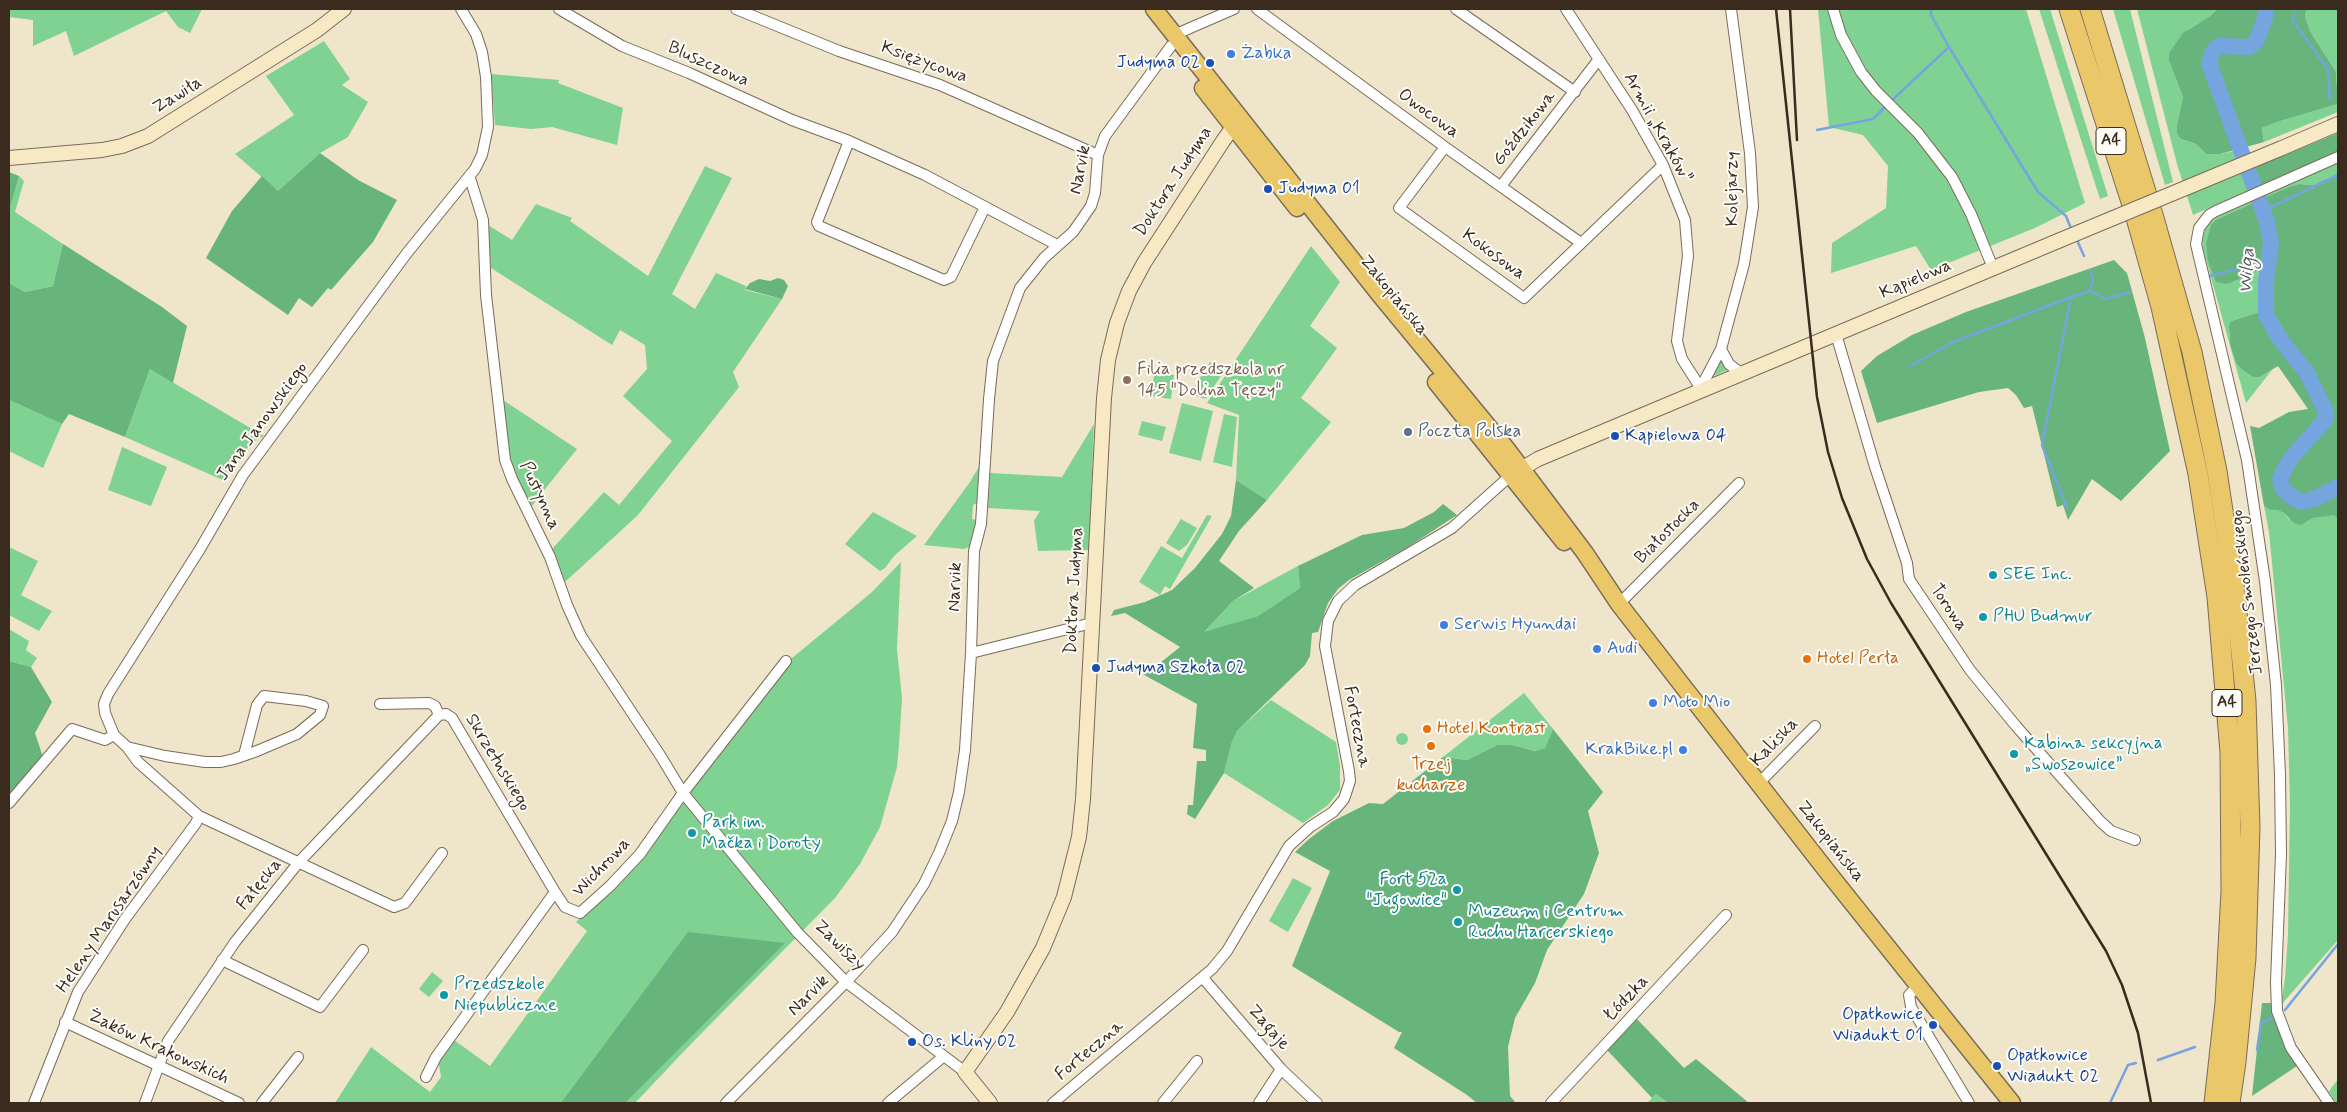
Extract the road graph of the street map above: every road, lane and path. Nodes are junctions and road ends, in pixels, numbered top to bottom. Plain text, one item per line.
1 (344, 9) edge
2 (461, 9) edge
3 (559, 9) edge
4 (736, 9) edge
5 (1142, 9) edge
6 (1154, 9) edge
7 (1234, 9) edge
8 (1257, 9) edge
9 (1456, 9) edge
10 (1566, 9) edge
11 (1731, 9) edge
12 (1833, 9) edge
13 (2069, 9) edge
14 (2090, 9) edge
15 (1172, 40) junction
16 (1599, 59) junction
17 (1575, 92) junction
18 (1237, 123) junction
19 (2338, 124) edge
20 (849, 141) junction
21 (1445, 147) junction
22 (1098, 155) junction
23 (2338, 157) edge
24 (9, 158) edge
25 (1663, 165) junction
26 (470, 178) junction
27 (1502, 186) junction
28 (985, 207) junction
29 (1581, 243) junction
30 (1057, 245) junction
31 (1993, 268) junction
32 (1836, 334) junction
33 (1721, 349) junction
34 (1742, 374) junction
35 (1699, 389) junction
36 (1515, 472) junction
37 (1739, 483) dead end
38 (1619, 604) junction
39 (1092, 623) junction
40 (971, 653) junction
41 (786, 661) dead end
42 (380, 704) dead end
43 (439, 715) junction
44 (1815, 726) dead end
45 (114, 735) junction
46 (127, 747) junction
47 (244, 755) junction
48 (1759, 783) junction
49 (683, 793) junction
50 (9, 803) edge
51 (199, 816) junction
52 (2135, 840) dead end
53 (442, 853) dead end
54 (299, 862) junction
55 (555, 892) junction
56 (1726, 915) dead end
57 (363, 950) dead end
58 (222, 960) junction
59 (1203, 978) junction
60 (846, 982) junction
61 (1918, 986) junction
62 (64, 1022) junction
63 (944, 1056) junction
64 (298, 1057) dead end
65 (1197, 1061) dead end
66 (2236, 1062) junction
67 (158, 1065) junction
68 (1282, 1069) junction
69 (965, 1072) junction
70 (426, 1076) dead end
71 (1968, 1102) edge
72 (34, 1103) edge
73 (144, 1103) edge
74 (238, 1103) edge
75 (262, 1103) edge
76 (726, 1103) edge
77 (888, 1103) edge
78 (990, 1103) edge
79 (1053, 1103) edge
80 (1163, 1103) edge
81 (1259, 1103) edge
82 (1317, 1103) edge
83 (1551, 1103) edge
84 (2012, 1103) edge
85 (2214, 1103) edge
86 (2230, 1103) edge
87 (2239, 1103) edge
88 (2330, 1103) edge

1 - 24 street, Zawiła
2 - 26 street, Jana Janowskiego
3 - 20 street, Bluszczowa
4 - 22 street, Księżycowa
5 - 15 main road, Zakopiańska
6 - 15 main road, Zakopiańska
7 - 15 street
8 - 21 street, Owocowa
9 - 17 street, Goździkowa
10 - 16 street, Armii „Kraków”
11 - 33 street, Kolejarzy
12 - 31 street
13 - 85 highway, A4
14 - 66 highway, A4
15 - 18 main road, Zakopiańska
15 - 22 street, Narvik
16 - 17 street, Goździkowa
16 - 25 street, Armii „Kraków”
17 - 27 street, Goździkowa
18 - 36 main road, Zakopiańska
18 - 39 street, Doktora Judyma
19 - 31 street, Kąpielowa, bridge
20 - 28 street, Bluszczowa
20 - 28 street
21 - 27 street, Owocowa
21 - 29 street, Kokosowa
22 - 30 street, Narvik
23 - 88 street, Jerzego Smoleńskiego
25 - 29 street, Kokosowa
25 - 35 street, Armii „Kraków”
26 - 45 street, Jana Janowskiego
26 - 49 street, Pustynna
27 - 29 street, Owocowa
28 - 30 street, Bluszczowa
30 - 40 street, Narvik
31 - 32 street, Kąpielowa
32 - 34 street, Kąpielowa
32 - 52 street, Torowa
33 - 34 street
33 - 35 street, Kolejarzy
34 - 35 street, Kąpielowa
35 - 36 street, Kąpielowa
36 - 38 main road, Zakopiańska
36 - 59 street, Forteczna
37 - 38 street, Białostocka
38 - 48 main road, Zakopiańska
39 - 40 street
39 - 69 street, Doktora Judyma
40 - 60 street, Narvik
41 - 49 street, Wichrowa
42 - 43 street, Skrzetuskiego
43 - 54 street, Fałęcka
43 - 55 street, Skrzetuskiego
44 - 48 street, Kaliska
45 - 46 street
45 - 50 street
46 - 47 street
46 - 51 street
47 - 47 street
48 - 61 main road, Zakopiańska
49 - 55 street, Wichrowa
49 - 60 street, Zawiszy
51 - 54 street
51 - 62 street, Heleny Marusarzówny
53 - 54 street
54 - 58 street, Fałęcka
55 - 70 street, Wichrowa
56 - 83 street, Łódzka
57 - 58 street
58 - 67 street, Fałęcka
59 - 68 street, Zagaje
59 - 79 street, Forteczna
60 - 63 street, Zawiszy
60 - 76 street, Narvik
61 - 71 street
61 - 84 main road, Zakopiańska
62 - 67 street, Żaków Krakowskich
62 - 72 street, Heleny Marusarzówny
63 - 69 street, Zawiszy
63 - 77 street
64 - 75 street
65 - 80 street
66 - 86 highway, A4
66 - 87 highway
67 - 73 street, Fałęcka
67 - 74 street, Żaków Krakowskich
68 - 81 street, Zagaje
68 - 82 street
69 - 78 street, Zawiszy

